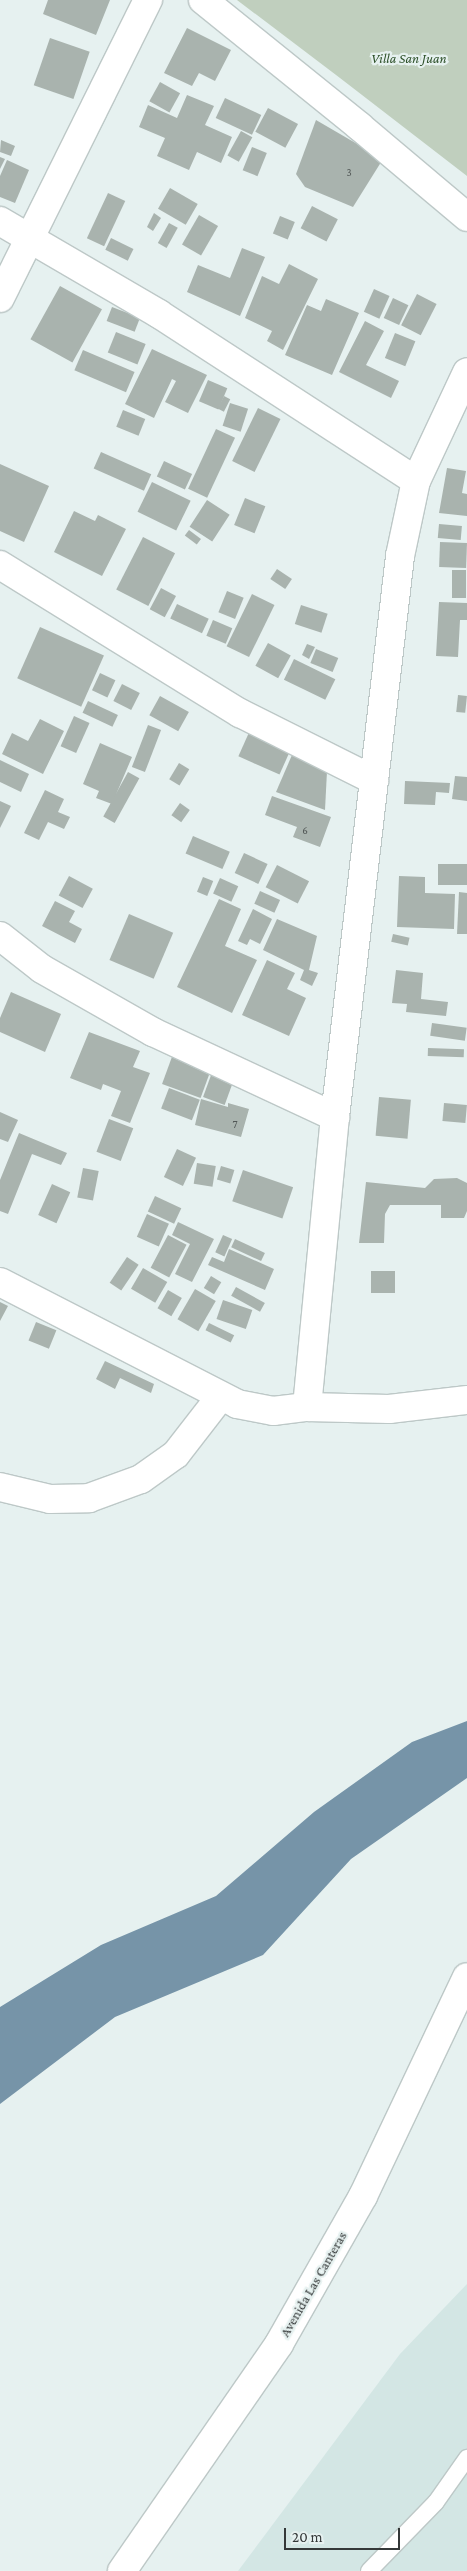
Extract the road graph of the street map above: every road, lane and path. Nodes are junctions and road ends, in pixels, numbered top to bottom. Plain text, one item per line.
1 (148, 0) edge
2 (203, 0) edge
3 (467, 217) edge
4 (0, 221) edge
5 (30, 237) junction
6 (0, 298) edge
7 (467, 372) edge
8 (416, 481) junction
9 (0, 565) edge
10 (374, 780) junction
11 (0, 936) edge
12 (335, 1117) junction
13 (0, 1282) edge
14 (221, 1396) junction
15 (467, 1400) edge
16 (307, 1407) junction
17 (0, 1487) edge
18 (467, 1977) edge
19 (467, 2458) edge
20 (122, 2571) edge
21 (369, 2571) edge

1 - 5 street
2 - 3 street
4 - 5 street
5 - 6 street
5 - 8 street
7 - 8 street
8 - 10 street
9 - 10 street
10 - 12 street
11 - 12 street
12 - 16 street
13 - 14 street
14 - 16 street
14 - 17 street
15 - 16 street
18 - 20 street, Avenida Las Canteras
19 - 21 lane

